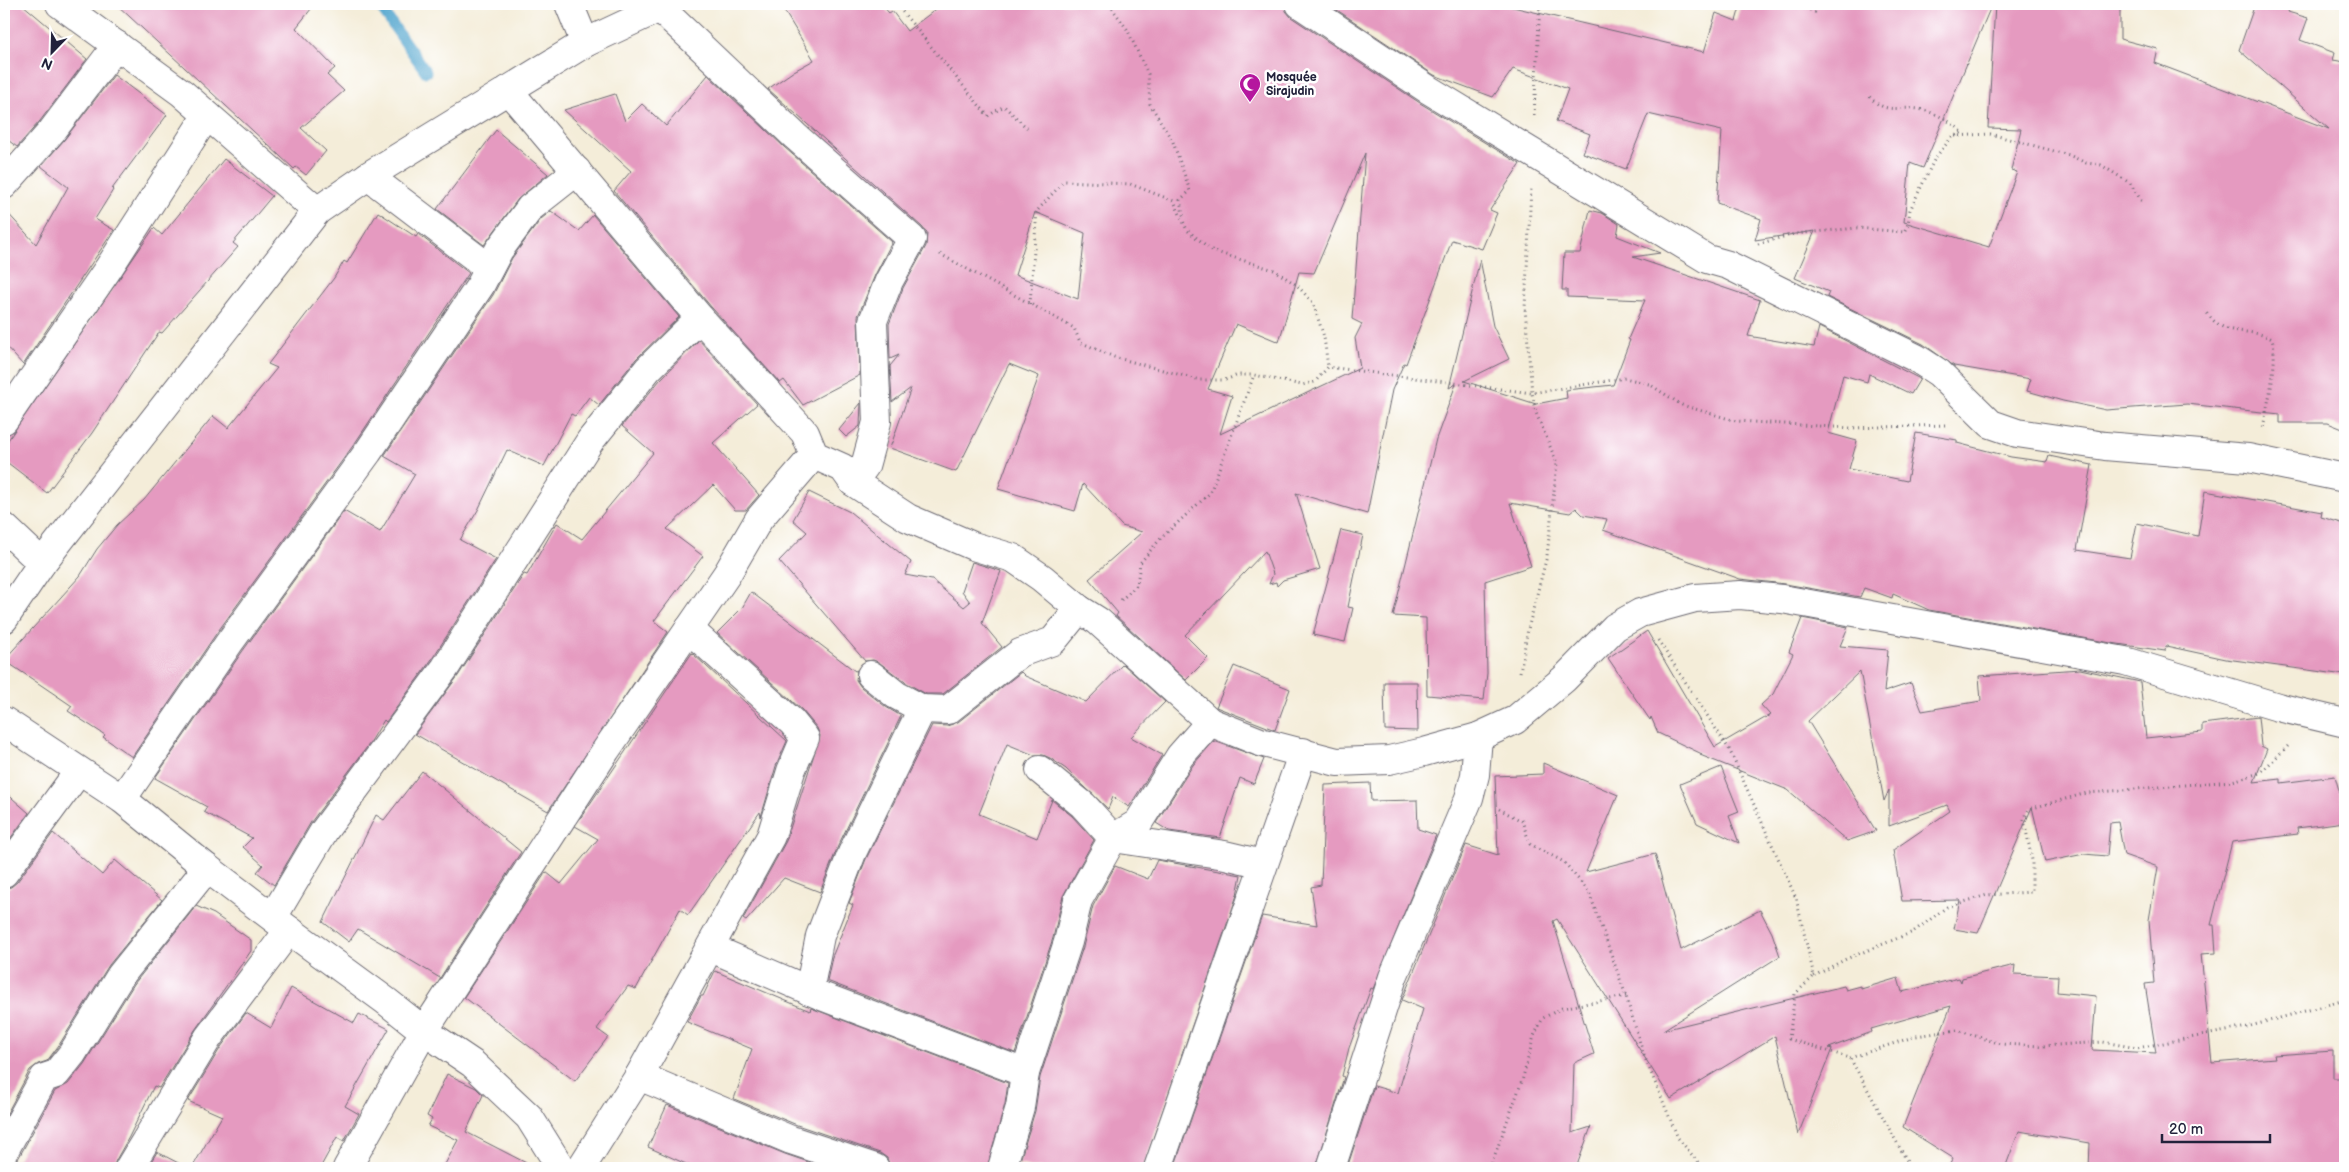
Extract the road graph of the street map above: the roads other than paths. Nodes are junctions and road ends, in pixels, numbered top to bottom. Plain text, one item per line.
1 (60, 4) edge
2 (569, 4) edge
3 (1300, 4) edge
4 (664, 6) edge
5 (585, 43) junction
6 (116, 45) junction
7 (508, 90) junction
8 (207, 115) junction
9 (577, 171) junction
10 (368, 176) junction
11 (4, 185) edge
12 (317, 211) junction
13 (489, 268) junction
14 (700, 318) junction
15 (4, 420) edge
16 (814, 455) junction
17 (2345, 478) edge
18 (853, 482) junction
19 (4, 527) edge
20 (42, 563) junction
21 (1088, 615) junction
22 (4, 619) edge
23 (689, 629) junction
24 (871, 675) dead end
25 (922, 709) junction
26 (4, 721) edge
27 (1210, 722) junction
28 (2345, 723) edge
29 (1478, 737) junction
30 (1303, 752) junction
31 (1040, 770) dead end
32 (80, 771) junction
33 (122, 799) junction
34 (1113, 838) junction
35 (1263, 864) junction
36 (207, 868) junction
37 (4, 872) edge
38 (281, 924) junction
39 (711, 948) junction
40 (809, 991) junction
41 (424, 1031) junction
42 (1025, 1073) junction
43 (639, 1076) junction
44 (4, 1151) edge
45 (129, 1168) edge
46 (347, 1168) edge
47 (561, 1168) edge
48 (581, 1168) edge
49 (875, 1168) edge
50 (1002, 1168) edge
51 (1158, 1168) edge
52 (1331, 1168) edge

1 - 6 street
2 - 5 street
3 - 17 street
4 - 5 street
4 - 18 street
5 - 7 street
6 - 8 street
6 - 11 street
7 - 9 street
7 - 10 street
8 - 12 street
8 - 15 street
9 - 13 street
9 - 14 street
10 - 12 street
10 - 13 street
12 - 20 street
13 - 33 street
14 - 16 street
14 - 38 street
16 - 18 street
16 - 23 street
18 - 21 street
19 - 20 street
20 - 22 street
21 - 25 street
21 - 27 street
23 - 39 street
23 - 41 street
24 - 25 street
25 - 40 street
26 - 32 street
27 - 30 street
27 - 34 street
28 - 29 street
29 - 30 street
29 - 52 street
30 - 35 street
31 - 34 street
32 - 33 street
32 - 37 street
33 - 36 street
34 - 35 street
34 - 42 street
35 - 51 street
36 - 38 street
36 - 44 street
38 - 41 street
38 - 45 street
39 - 40 street
39 - 43 street
40 - 42 street
41 - 46 street
41 - 47 street
42 - 50 street
43 - 48 street
43 - 49 street

